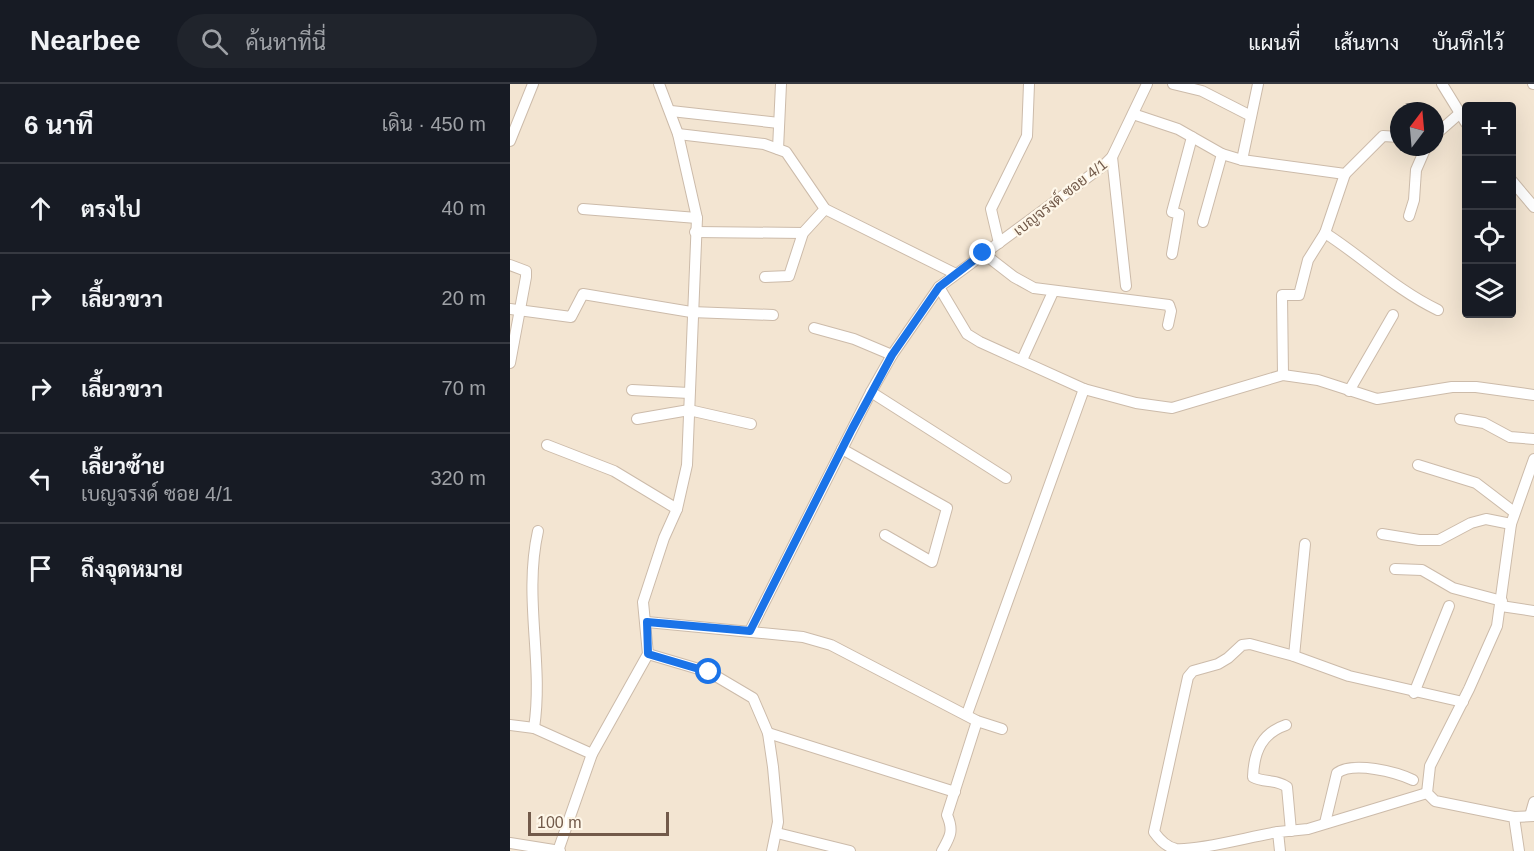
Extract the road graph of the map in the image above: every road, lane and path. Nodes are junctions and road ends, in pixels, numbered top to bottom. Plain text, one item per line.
1 (533, 84) edge
2 (659, 84) edge
3 (781, 84) edge
4 (1029, 84) edge
5 (1147, 84) edge
6 (1173, 84) edge
7 (1258, 84) edge
8 (1443, 84) edge
9 (671, 111) junction
10 (1132, 114) junction
11 (1251, 116) junction
12 (1462, 116) edge
13 (1462, 119) edge
14 (779, 123) junction
15 (1444, 130) edge
16 (678, 134) junction
17 (1390, 136) edge
18 (1192, 137) junction
19 (510, 141) edge
20 (778, 148) junction
21 (1222, 154) junction
22 (1422, 156) edge
23 (1112, 157) junction
24 (1242, 160) junction
25 (1345, 174) junction
26 (1516, 185) edge
27 (1533, 203) edge
28 (583, 208) dead end
29 (825, 209) junction
30 (1409, 216) dead end
31 (697, 218) junction
32 (1203, 222) dead end
33 (696, 232) junction
34 (804, 233) junction
35 (1325, 233) junction
36 (999, 243) junction
37 (983, 253) junction
38 (1172, 254) dead end
39 (510, 265) edge
40 (954, 273) junction
41 (765, 277) dead end
42 (1126, 286) dead end
43 (939, 287) junction
44 (1053, 292) junction
45 (515, 310) edge
46 (1438, 310) dead end
47 (691, 312) junction
48 (773, 315) dead end
49 (1393, 315) dead end
50 (1168, 325) dead end
51 (814, 328) dead end
52 (892, 355) junction
53 (1022, 360) junction
54 (510, 363) edge
55 (1283, 375) junction
56 (1084, 389) junction
57 (633, 390) dead end
58 (1349, 391) junction
59 (871, 392) junction
60 (689, 393) junction
61 (1534, 395) edge
62 (689, 411) junction
63 (637, 419) dead end
64 (1461, 419) dead end
65 (750, 423) dead end
66 (1534, 438) edge
67 (547, 445) dead end
68 (842, 449) junction
69 (1534, 459) edge
70 (1418, 465) dead end
71 (1006, 478) dead end
72 (677, 509) junction
73 (1514, 512) junction
74 (1511, 524) junction
75 (538, 531) dead end
76 (1382, 534) dead end
77 (885, 535) dead end
78 (1305, 544) dead end
79 (1395, 569) dead end
80 (1501, 603) junction
81 (1449, 606) dead end
82 (1534, 610) edge
83 (647, 622) junction
84 (750, 631) junction
85 (648, 654) junction
86 (1294, 656) junction
87 (1414, 693) junction
88 (1463, 702) junction
89 (967, 714) junction
90 (977, 721) junction
91 (510, 725) edge
92 (1286, 725) dead end
93 (534, 728) junction
94 (1002, 729) dead end
95 (768, 733) junction
96 (591, 754) junction
97 (1413, 780) dead end
98 (955, 792) junction
99 (1427, 793) junction
100 (1534, 802) edge
101 (1532, 816) edge
102 (1514, 817) junction
103 (1325, 823) junction
104 (1291, 831) junction
105 (1278, 832) junction
106 (777, 833) junction
107 (510, 843) edge
108 (1201, 850) edge
109 (559, 851) edge
110 (772, 851) edge
111 (850, 851) edge
112 (942, 851) edge
113 (1280, 851) edge
114 (1519, 851) edge

1 - 19 street
2 - 9 street
3 - 14 street
4 - 36 street
5 - 10 street, เบญจรงด์ ซอย 4/1
6 - 11 street
7 - 11 street
8 - 12 street
9 - 14 street
9 - 16 street
10 - 18 street
10 - 23 street, เบญจรงด์ ซอย 4/1
11 - 24 street
13 - 15 street
14 - 20 street
16 - 20 street
16 - 31 street
17 - 25 street
18 - 21 street
18 - 38 street
20 - 29 street
21 - 24 street
21 - 32 street
22 - 30 street
23 - 36 street, เบญจรงด์ ซอย 4/1
23 - 42 street
24 - 25 street
25 - 35 street
26 - 27 street
28 - 31 street
29 - 34 street
29 - 40 street
31 - 33 street
33 - 34 street
33 - 47 street
34 - 41 street
35 - 46 street
35 - 55 street
36 - 37 street, เบญจรงด์ ซอย 4/1
37 - 40 street, เบญจรงด์ ซอย 4/1
37 - 44 street
39 - 45 street
40 - 43 street, เบญจรงด์ ซอย 4/1
43 - 52 street, เบญจรงด์ ซอย 4/1
43 - 53 street
44 - 50 street
44 - 53 street
45 - 47 street
45 - 54 street
47 - 48 street
47 - 60 street
49 - 58 street
51 - 52 street
52 - 59 street, เบญจรงด์ ซอย 4/1
53 - 56 street
55 - 56 street
55 - 58 street
56 - 89 street
57 - 60 street
58 - 61 street
59 - 68 street, เบญจรงด์ ซอย 4/1
59 - 71 street
60 - 62 street
62 - 63 street
62 - 65 street
62 - 72 street
64 - 66 street
67 - 72 street
68 - 77 street
68 - 84 street, เบญจรงด์ ซอย 4/1
69 - 73 street
70 - 73 street
72 - 83 street
73 - 74 street
74 - 76 street
74 - 80 street
75 - 93 street
78 - 86 street
79 - 80 street
80 - 82 street
80 - 88 street
81 - 87 street
83 - 84 street
83 - 85 street
84 - 89 street
85 - 95 street
85 - 96 street
86 - 87 street
86 - 108 street
87 - 88 street
88 - 99 street
89 - 90 street
90 - 94 street
90 - 98 street
91 - 93 street
92 - 104 street
93 - 96 street
95 - 98 street
95 - 106 street
96 - 109 street
97 - 103 street
98 - 112 street
99 - 102 street
99 - 103 street
100 - 101 street
101 - 102 street
102 - 114 street
103 - 104 street
104 - 105 street
105 - 108 street
105 - 113 street
106 - 110 street
106 - 111 street
107 - 109 street

